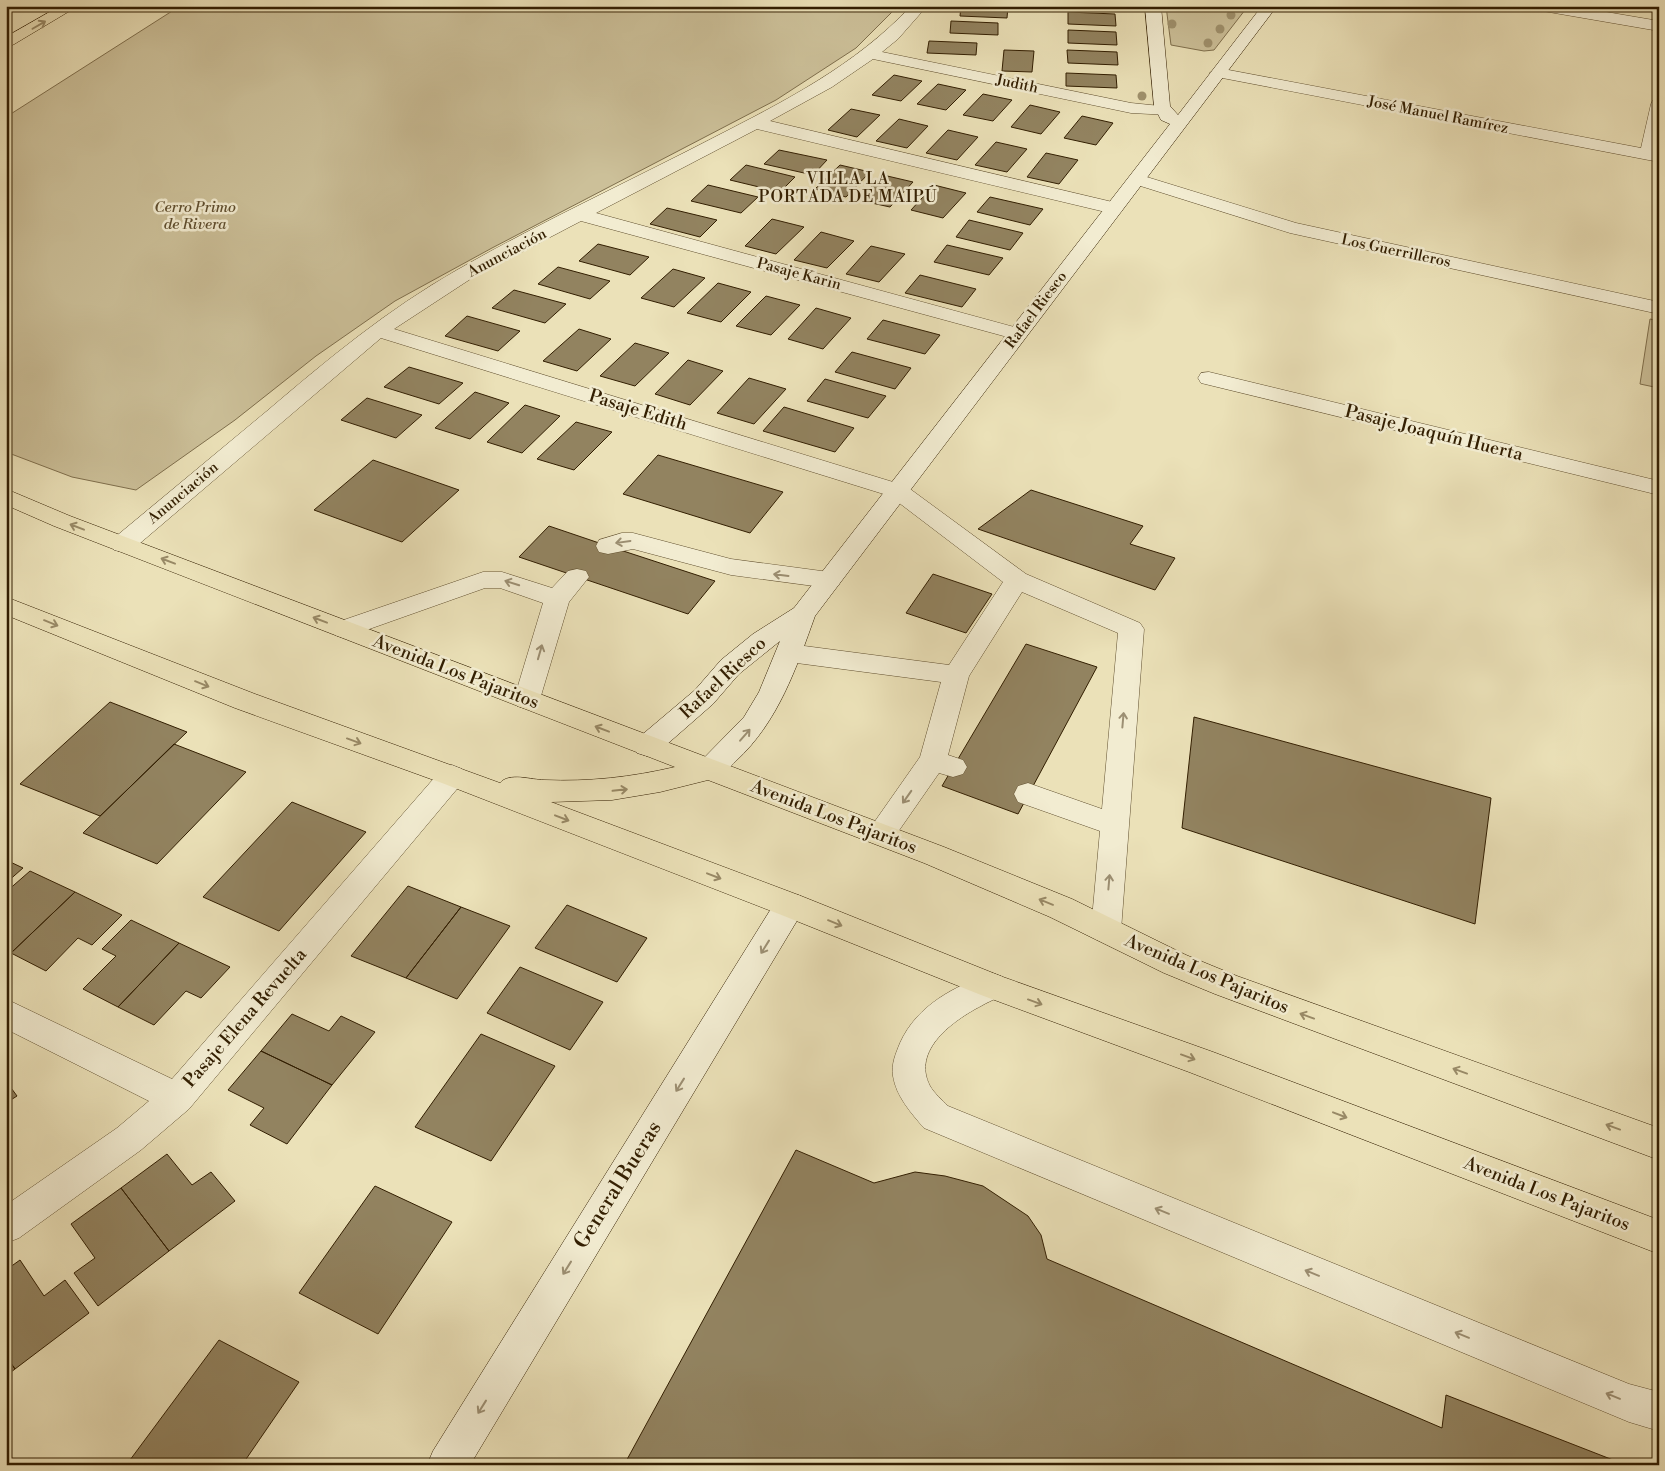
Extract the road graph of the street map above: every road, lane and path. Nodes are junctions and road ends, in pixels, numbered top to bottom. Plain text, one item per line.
1 (10, 6) edge
2 (71, 6) edge
3 (920, 6) edge
4 (1153, 6) edge
5 (1270, 6) edge
6 (1543, 6) edge
7 (6, 8) edge
8 (1659, 26) edge
9 (6, 44) edge
10 (870, 54) junction
11 (1218, 73) junction
12 (1659, 104) edge
13 (1164, 111) junction
14 (755, 123) junction
15 (1180, 123) junction
16 (1653, 156) edge
17 (1136, 179) junction
18 (1114, 208) junction
19 (580, 215) junction
20 (1659, 308) edge
21 (377, 330) junction
22 (1018, 334) junction
23 (1209, 378) dead end
24 (1659, 488) edge
25 (898, 490) junction
26 (6, 496) edge
27 (122, 544) junction
28 (608, 546) dead end
29 (577, 577) dead end
30 (829, 580) junction
31 (1017, 580) junction
32 (558, 599) junction
33 (6, 605) edge
34 (803, 614) junction
35 (344, 630) junction
36 (789, 653) junction
37 (956, 675) junction
38 (527, 699) junction
39 (647, 746) junction
40 (710, 769) junction
41 (460, 779) junction
42 (1028, 794) dead end
43 (1114, 825) junction
44 (881, 834) junction
45 (790, 905) junction
46 (1106, 930) junction
47 (992, 986) junction
48 (6, 1013) edge
49 (177, 1098) junction
50 (1659, 1144) edge
51 (6, 1226) edge
52 (1657, 1237) edge
53 (1659, 1412) edge
54 (447, 1465) edge

1 - 7 main road
9 -> 2 main road
3 - 10 street, Anunciación
4 - 13 street
5 - 11 street, Rafael Riesco
6 - 8 street
10 - 13 street, Judith
10 - 14 street, Anunciación
11 - 15 street, Rafael Riesco
11 - 16 street, José Manuel Ramírez
12 - 16 street
13 - 15 street
14 - 18 street
14 - 19 street, Anunciación
15 - 17 street, Rafael Riesco
17 - 18 street, Rafael Riesco
17 - 20 street, Los Guerrilleros
18 - 22 street, Rafael Riesco
19 - 21 street, Anunciación
19 - 22 street, Pasaje Karin
21 - 25 street, Pasaje Edith
21 - 27 street, Anunciación
22 - 25 street, Rafael Riesco
23 - 24 street, Pasaje Joaquín Huerta
25 - 30 street, Rafael Riesco
25 - 31 street
27 -> 26 main road, Avenida Los Pajaritos
35 -> 27 main road, Avenida Los Pajaritos
30 -> 28 street
29 - 32 street
30 - 34 street, Rafael Riesco
31 - 37 street
43 -> 31 street
32 -> 35 street
38 -> 32 street
33 -> 41 main road, Avenida Los Pajaritos
34 - 36 street, Rafael Riesco
34 - 39 street, Rafael Riesco
35 - 38 main road, Avenida Los Pajaritos
36 - 37 street
40 -> 36 street, Rafael Riesco
37 -> 44 street
39 -> 38 main road, Avenida Los Pajaritos
39 - 40 main road, Avenida Los Pajaritos
41 -> 40 main road
40 - 44 main road, Avenida Los Pajaritos
41 -> 45 main road, Avenida Los Pajaritos
41 - 49 street, Pasaje Elena Revuelta
42 - 43 street
46 -> 43 street
46 -> 44 main road, Avenida Los Pajaritos
45 -> 47 main road, Avenida Los Pajaritos
45 -> 54 street, General Bueras
50 -> 46 main road, Avenida Los Pajaritos
47 -> 52 main road, Avenida Los Pajaritos
53 -> 47 street
48 - 49 street
49 - 51 street, Pasaje Elena Revuelta

